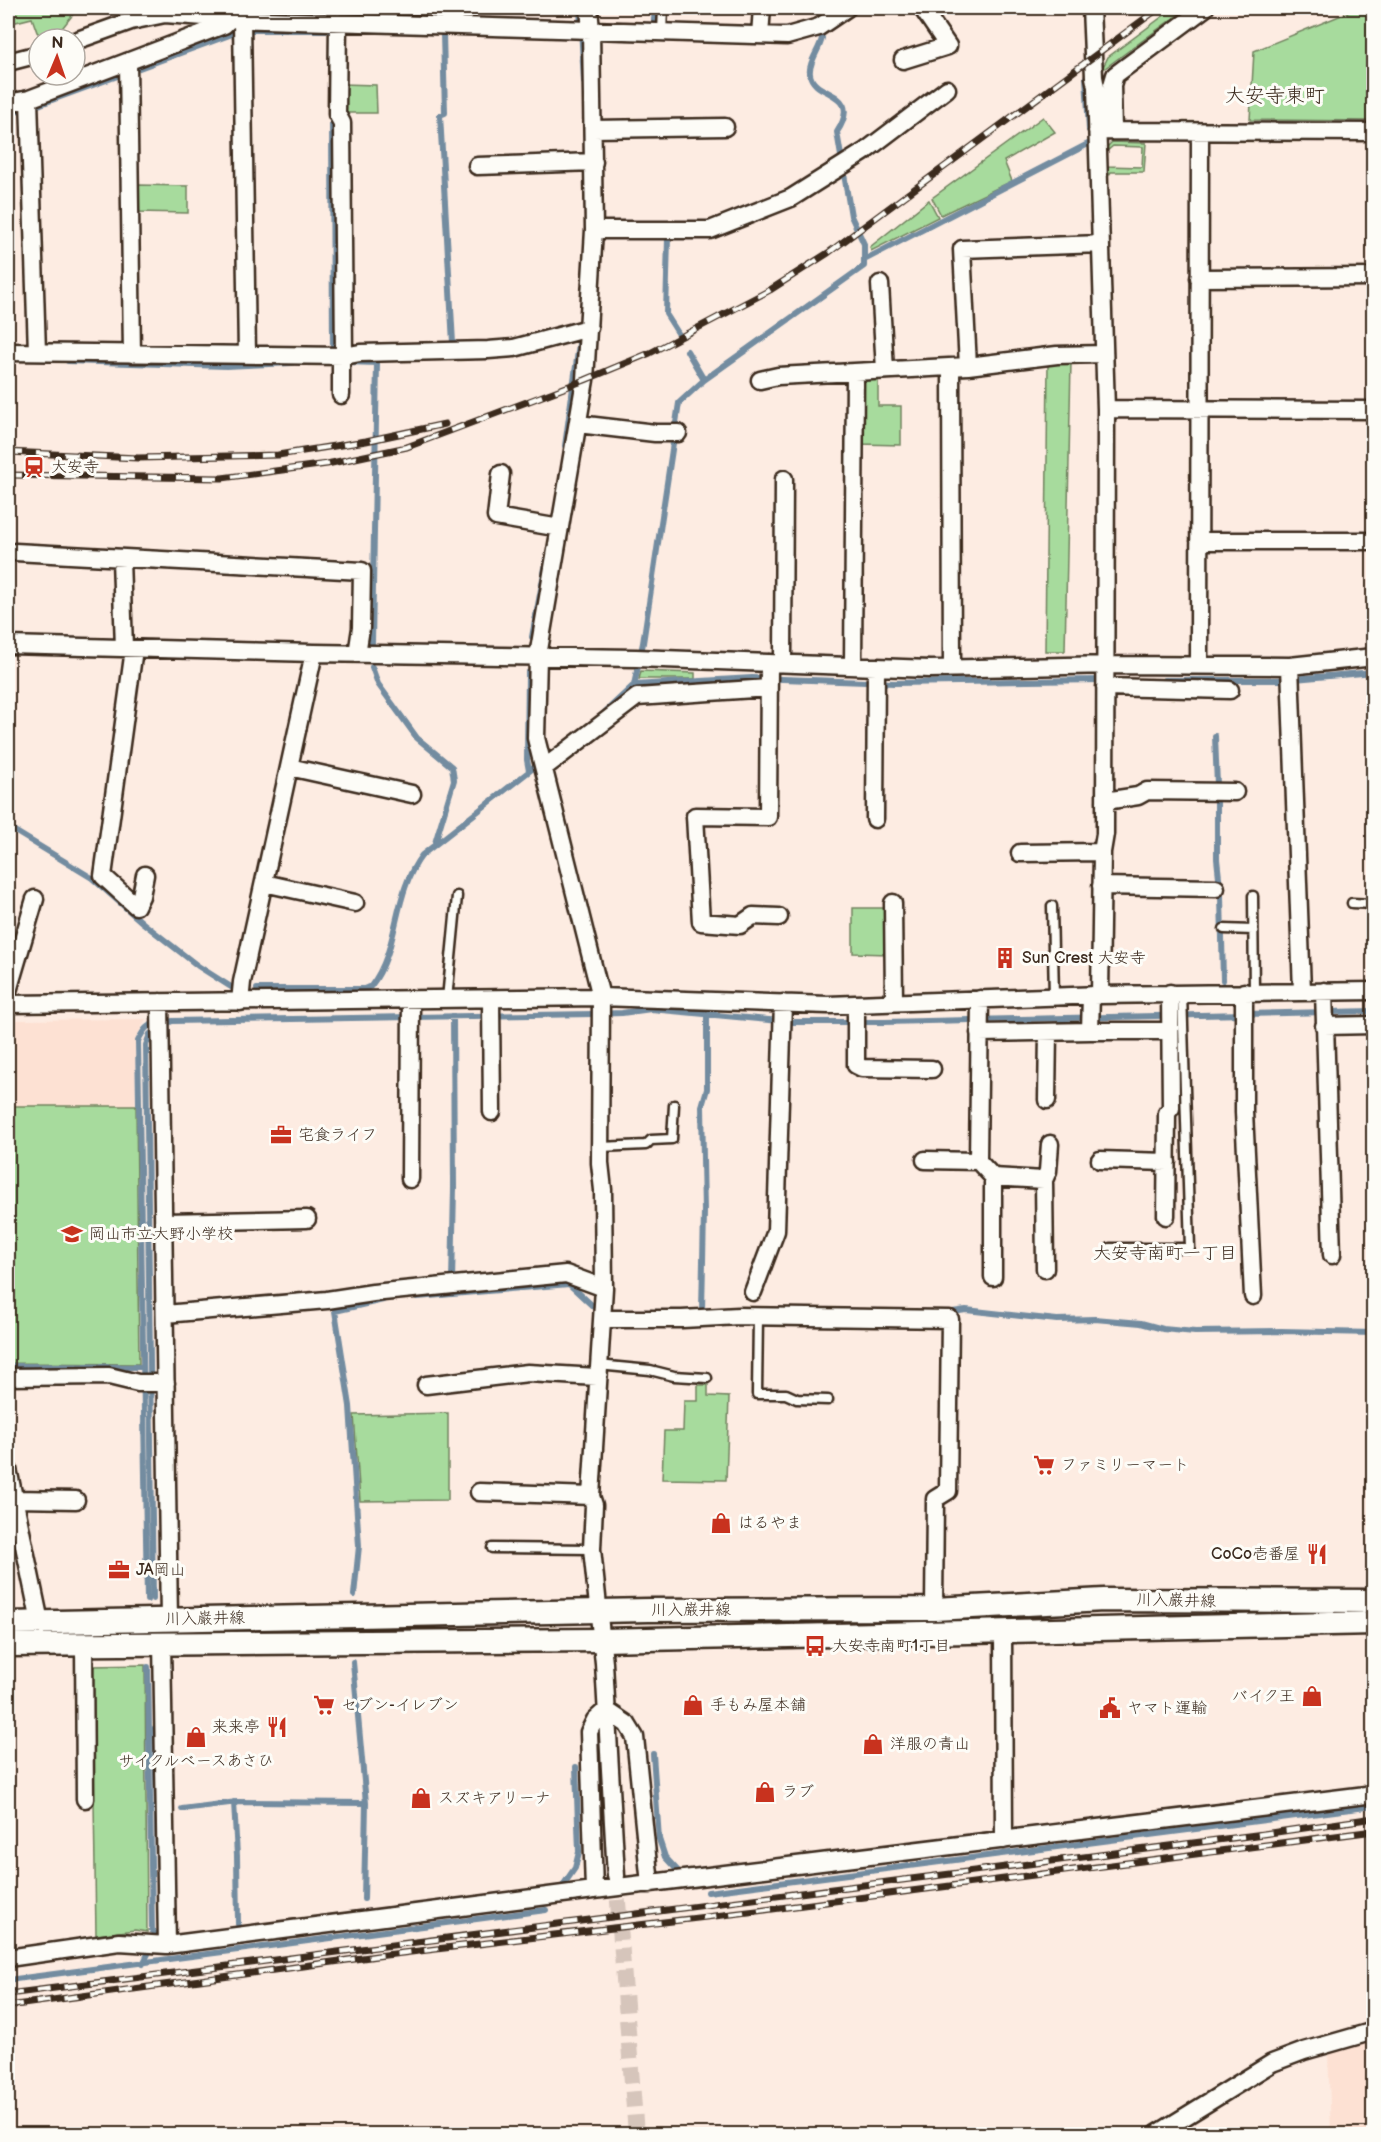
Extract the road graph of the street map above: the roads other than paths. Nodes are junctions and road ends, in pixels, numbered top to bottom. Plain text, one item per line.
1 (589, 8) edge
2 (663, 8) edge
3 (762, 8) edge
4 (847, 8) edge
5 (922, 8) edge
6 (1091, 8) edge
7 (1205, 8) edge
8 (129, 15) edge
9 (344, 22) edge
10 (239, 25) junction
11 (585, 30) junction
12 (662, 33) junction
13 (87, 35) edge
14 (760, 35) junction
15 (27, 57) edge
16 (903, 60) dead end
17 (8, 62) edge
18 (128, 69) junction
19 (946, 89) dead end
20 (8, 103) edge
21 (29, 104) junction
22 (725, 127) dead end
23 (593, 129) junction
24 (1105, 131) junction
25 (1200, 132) junction
26 (1374, 132) edge
27 (589, 162) junction
28 (477, 166) dead end
29 (594, 230) junction
30 (1096, 244) junction
31 (1199, 278) junction
32 (1374, 278) edge
33 (880, 284) dead end
34 (583, 329) junction
35 (8, 352) edge
36 (37, 352) junction
37 (132, 354) junction
38 (247, 355) junction
39 (1100, 355) junction
40 (339, 358) junction
41 (959, 367) junction
42 (885, 370) junction
43 (855, 372) junction
44 (760, 380) dead end
45 (341, 395) dead end
46 (1106, 410) junction
47 (1199, 410) junction
48 (1374, 410) edge
49 (578, 424) junction
50 (675, 433) dead end
51 (501, 474) dead end
52 (784, 479) dead end
53 (554, 526) junction
54 (1199, 541) junction
55 (1374, 541) edge
56 (15, 552) dead end
57 (121, 559) junction
58 (8, 645) edge
59 (129, 649) junction
60 (314, 653) junction
61 (357, 654) junction
62 (538, 656) junction
63 (1374, 657) edge
64 (1199, 665) junction
65 (854, 666) junction
66 (952, 668) junction
67 (771, 674) junction
68 (1290, 675) junction
69 (876, 677) junction
70 (1105, 678) junction
71 (1230, 690) dead end
72 (542, 761) junction
73 (289, 767) junction
74 (1235, 792) dead end
75 (412, 794) dead end
76 (1105, 801) junction
77 (875, 819) dead end
78 (1102, 852) junction
79 (1020, 853) dead end
80 (144, 875) dead end
81 (264, 883) junction
82 (1101, 886) junction
83 (1216, 888) dead end
84 (457, 896) dead end
85 (1253, 896) dead end
86 (35, 899) dead end
87 (355, 903) dead end
88 (893, 903) dead end
89 (1352, 903) dead end
90 (1374, 904) edge
91 (1052, 906) dead end
92 (779, 917) dead end
93 (1224, 929) dead end
94 (1253, 930) junction
95 (8, 991) edge
96 (1302, 991) junction
97 (1374, 991) edge
98 (1054, 996) junction
99 (1247, 996) junction
100 (1324, 996) junction
101 (447, 999) junction
102 (240, 1002) junction
103 (894, 1002) junction
104 (8, 1004) edge
105 (160, 1009) junction
106 (601, 1009) junction
107 (491, 1010) junction
108 (411, 1011) junction
109 (1092, 1011) junction
110 (1175, 1012) junction
111 (783, 1015) junction
112 (856, 1015) junction
113 (979, 1018) junction
114 (1324, 1023) junction
115 (1374, 1025) edge
116 (1048, 1032) junction
117 (932, 1069) dead end
118 (1047, 1100) dead end
119 (674, 1105) dead end
120 (492, 1112) dead end
121 (1050, 1144) dead end
122 (600, 1147) junction
123 (925, 1160) dead end
124 (1100, 1160) dead end
125 (978, 1161) junction
126 (1167, 1162) junction
127 (993, 1178) junction
128 (410, 1179) dead end
129 (1044, 1180) junction
130 (1166, 1216) dead end
131 (307, 1219) dead end
132 (164, 1222) junction
133 (1110, 1248) dead end
134 (1332, 1255) dead end
135 (1045, 1269) dead end
136 (993, 1277) dead end
137 (604, 1288) junction
138 (753, 1292) dead end
139 (1252, 1296) dead end
140 (602, 1313) junction
141 (165, 1314) junction
142 (758, 1316) junction
143 (598, 1371) junction
144 (8, 1377) edge
145 (707, 1378) dead end
146 (161, 1383) junction
147 (426, 1385) dead end
148 (828, 1400) dead end
149 (8, 1470) edge
150 (479, 1492) dead end
151 (591, 1496) junction
152 (14, 1499) junction
153 (76, 1500) dead end
154 (492, 1548) dead end
155 (592, 1550) junction
156 (1374, 1601) edge
157 (934, 1609) junction
158 (599, 1611) junction
159 (169, 1620) junction
160 (40, 1622) junction
161 (8, 1623) edge
162 (1374, 1623) edge
163 (1003, 1631) junction
164 (602, 1640) junction
165 (162, 1642) junction
166 (84, 1644) junction
167 (8, 1645) edge
168 (606, 1710) junction
169 (1374, 1794) edge
170 (86, 1799) dead end
171 (1004, 1840) junction
172 (616, 1876) tunnel mouth
173 (650, 1884) junction
174 (594, 1890) junction
175 (165, 1945) junction
176 (8, 1958) edge
177 (1374, 2031) edge
178 (1157, 2134) edge

1 - 11 street
2 - 12 lane
3 - 14 street
4 - 14 street
5 - 16 street
6 - 24 street
7 - 24 street
8 - 10 street
8 - 13 street
9 - 10 street
9 - 11 street
9 - 40 street
10 - 18 street
10 - 38 street
11 - 12 street
11 - 23 street
12 - 14 street
15 - 17 street
18 - 21 street
18 - 37 street
19 - 29 street
20 - 21 street
21 - 36 street
22 - 23 street
23 - 27 street
24 - 25 street
24 - 30 street
25 - 26 street
25 - 31 street
27 - 28 street
27 - 29 street
29 - 34 street
30 - 39 street
30 - 41 street
31 - 32 street
31 - 47 street
33 - 42 street
34 - 40 street
34 - 49 street
35 - 36 street
36 - 37 street
37 - 38 street
38 - 40 street
39 - 41 street
39 - 46 street
40 - 45 street
41 - 42 street
41 - 66 street
42 - 43 street
43 - 44 street
43 - 65 street
46 - 47 street
46 - 70 street
47 - 48 street
47 - 54 street
49 - 50 street
49 - 53 street
51 - 53 street
52 - 67 street
53 - 62 street
54 - 55 street
54 - 64 street
56 - 57 street
57 - 59 street
57 - 61 street
58 - 59 street
59 - 60 street
59 - 80 street
60 - 61 street
60 - 73 street
61 - 62 street
62 - 67 street
62 - 72 street
63 - 68 street
64 - 68 street
64 - 70 street
65 - 67 street
65 - 69 street
66 - 69 street
66 - 70 street
67 - 72 street
67 - 92 street
68 - 96 street
69 - 77 street
70 - 71 street
70 - 76 street
72 - 106 street
73 - 75 street
73 - 81 street
74 - 76 street
76 - 78 street
78 - 79 street
78 - 82 street
81 - 87 street
81 - 102 street
82 - 83 street
82 - 109 street
84 - 101 lane
85 - 94 lane
86 - 95 street
88 - 103 street
89 - 90 lane
91 - 98 lane
93 - 94 lane
94 - 99 lane
96 - 99 street
96 - 100 street
97 - 100 street
98 - 109 street
98 - 113 street
99 - 110 street
99 - 139 street
100 - 114 street
101 - 107 street
101 - 108 street
102 - 105 street
102 - 108 street
103 - 112 street
103 - 113 street
104 - 105 street
105 - 132 street
106 - 107 street
106 - 111 street
106 - 122 street
107 - 120 street
108 - 128 street
109 - 110 street
109 - 110 street
109 - 116 street
110 - 126 street
110 - 133 lane
111 - 112 street
111 - 138 street
112 - 117 street
113 - 116 street
113 - 125 street
114 - 115 street
114 - 134 street
116 - 118 street
119 - 122 lane
121 - 129 street
122 - 137 street
123 - 125 street
124 - 126 street
125 - 127 street
126 - 130 street
127 - 129 street
127 - 136 street
129 - 135 street
131 - 132 street
132 - 141 street
137 - 140 street
137 - 141 street
140 - 142 street
140 - 143 street
141 - 146 street
142 - 148 lane
142 - 157 street
143 - 145 lane
143 - 147 street
143 - 151 street
144 - 146 street
146 - 159 street
149 - 152 street
150 - 151 street
151 - 155 street
152 - 153 street
152 - 160 street
154 - 155 lane
155 - 158 street
156 - 157 main road, 川入巌井線
157 - 158 main road, 川入巌井線
158 - 159 main road, 川入巌井線
158 - 164 street
159 - 160 main road, 川入巌井線
160 - 161 main road, 川入巌井線
162 - 163 main road, 川入巌井線
163 - 164 main road, 川入巌井線
163 - 171 street
164 - 165 main road, 川入巌井線
164 - 168 street
165 - 166 main road, 川入巌井線
165 - 175 street
166 - 167 main road, 川入巌井線
166 - 170 street
168 - 172 street
168 - 173 street
168 - 174 street
169 - 171 street
171 - 173 street
173 - 174 street
174 - 175 street
175 - 176 street
177 - 178 street

